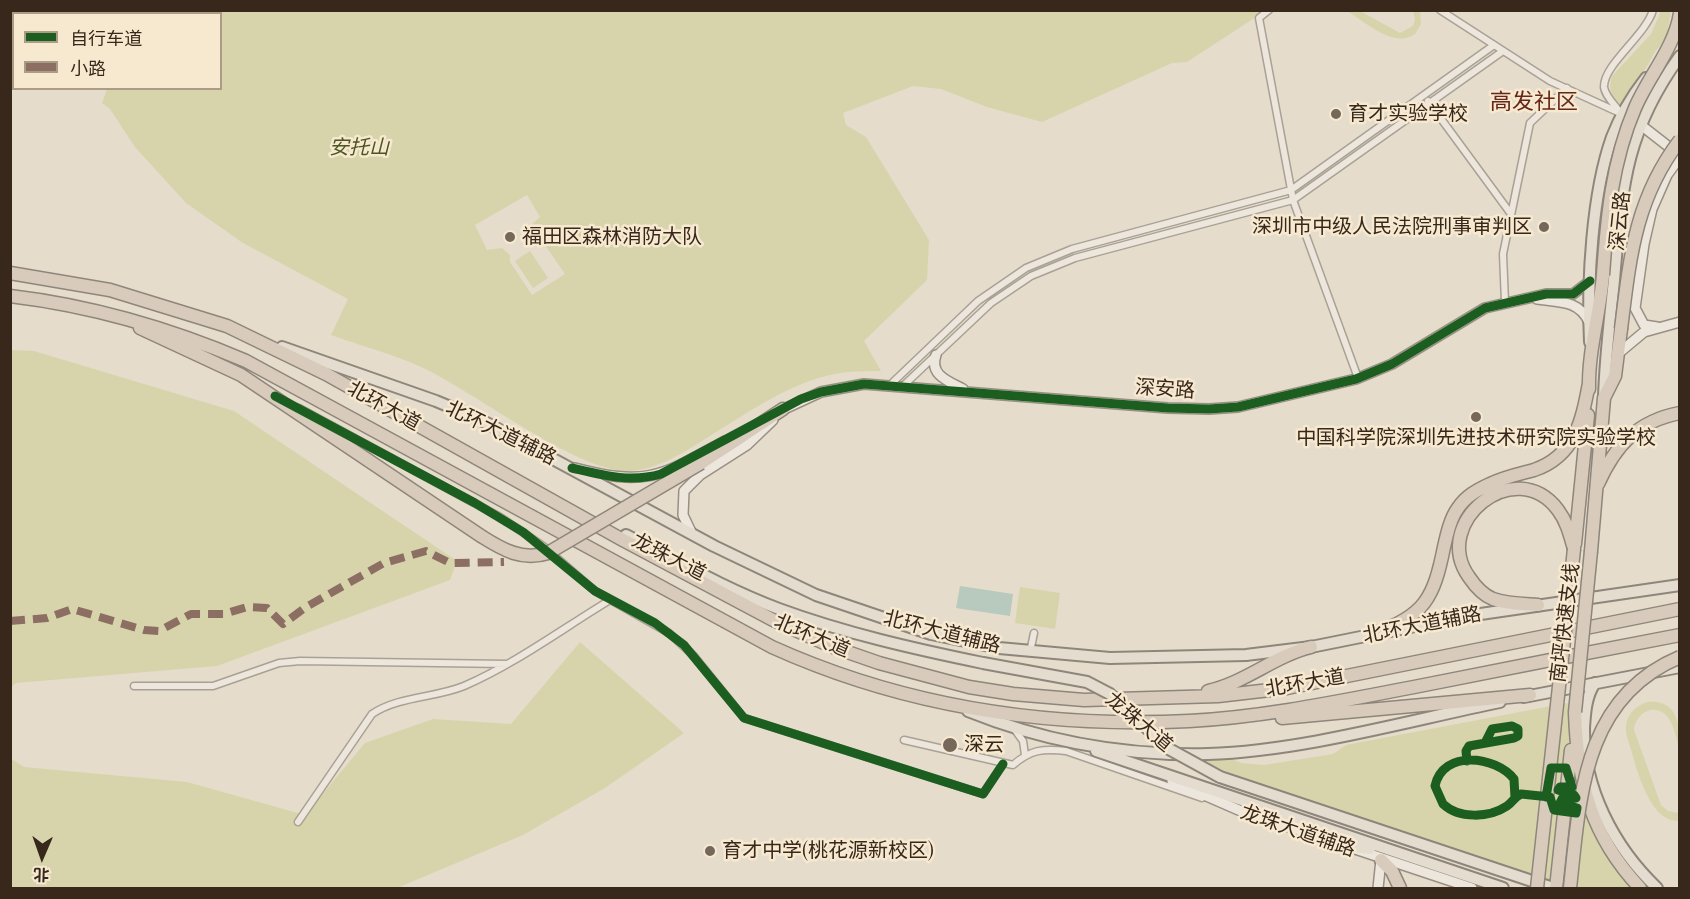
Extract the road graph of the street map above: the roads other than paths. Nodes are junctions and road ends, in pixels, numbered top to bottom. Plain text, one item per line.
1 (1269, 10) edge
2 (1440, 10) edge
3 (1653, 10) edge
4 (1680, 13) edge
5 (1680, 35) edge
6 (1494, 45) junction
7 (1503, 51) junction
8 (1680, 56) edge
9 (1567, 88) junction
10 (1424, 95) junction
11 (1430, 103) junction
12 (1622, 114) junction
13 (1641, 124) junction
14 (1680, 140) edge
15 (1680, 156) edge
16 (1291, 190) junction
17 (1293, 200) junction
18 (1511, 214) junction
19 (10, 273) edge
20 (1590, 281) junction
21 (10, 296) edge
22 (1526, 298) junction
23 (1505, 302) junction
24 (89, 308) junction
25 (1589, 322) junction
26 (1680, 322) edge
27 (1657, 327) junction
28 (259, 339) junction
29 (1620, 352) junction
30 (936, 355) junction
31 (1591, 357) junction
32 (1358, 378) junction
33 (1589, 383) junction
34 (890, 385) junction
35 (903, 386) junction
36 (968, 392) junction
37 (275, 396) junction
38 (1604, 398) junction
39 (783, 409) junction
40 (1680, 413) edge
41 (572, 468) junction
42 (524, 486) junction
43 (1594, 494) junction
44 (692, 534) junction
45 (1574, 549) junction
46 (1680, 585) edge
47 (610, 600) junction
48 (1538, 605) junction
49 (1680, 609) edge
50 (1034, 633) dead end
51 (1375, 633) junction
52 (1680, 635) edge
53 (1311, 647) junction
54 (1030, 652) junction
55 (1680, 657) edge
56 (507, 664) junction
57 (1680, 667) edge
58 (1595, 683) junction
59 (134, 686) dead end
60 (1530, 696) junction
61 (1170, 699) junction
62 (963, 709) junction
63 (1575, 712) junction
64 (1248, 716) junction
65 (1015, 730) junction
66 (904, 740) dead end
67 (1076, 744) junction
68 (1024, 755) junction
69 (1129, 762) junction
70 (1003, 764) junction
71 (1242, 811) junction
72 (298, 822) dead end
73 (1346, 846) junction
74 (1391, 851) junction
75 (1381, 860) junction
76 (1378, 888) edge
77 (1400, 888) edge
78 (1472, 888) edge
79 (1503, 888) edge
80 (1536, 888) edge
81 (1555, 888) edge
82 (1570, 888) edge
83 (1640, 888) edge
84 (1657, 888) edge

1 - 16 street
2 - 6 street
3 - 12 street
4 - 31 highway, 南坪快速支线, bridge
5 - 12 main road, 深云路
6 - 7 street
6 - 10 street
7 - 9 street
7 - 11 street
8 - 13 main road, 深云路
9 - 12 street
9 - 18 street
10 - 11 street
10 - 16 street
11 - 17 street
11 - 18 street
12 - 13 street
12 - 20 main road, 深云路
13 - 15 street
13 - 38 main road, 深云路
14 - 29 highway, 南坪快速支线, bridge
15 - 27 street
16 - 17 street
16 - 34 street
17 - 30 street
17 - 32 street
18 - 23 street
19 - 28 highway, 北环大道
20 - 22 street
20 - 25 main road, 深云路
21 - 24 highway, 北环大道
22 - 23 street, 深安路
22 - 25 street
23 - 32 street, 深安路
24 - 37 highway
24 - 62 highway, 北环大道
25 - 31 main road, 深云路
26 - 27 street
27 - 29 street
28 - 41 main road, 北环大道辅路
28 - 42 highway, 北环大道
29 - 38 highway, 南坪快速支线
30 - 35 street
30 - 36 street
31 - 33 highway, 南坪快速支线
32 - 36 street, 深安路
33 - 45 highway, 南坪快速支线
33 - 51 highway
34 - 35 street, 深安路
34 - 39 street, 深安路
35 - 36 street, 深安路
37 - 39 highway, bridge
37 - 47 street
38 - 43 highway, 南坪快速支线
39 - 41 street, 深安路
39 - 44 street
40 - 43 highway
41 - 44 main road, 北环大道辅路
42 - 61 highway, 北环大道
42 - 81 main road, 龙珠大道, bridge
43 - 63 highway, 南坪快速支线, bridge
44 - 54 main road, 北环大道辅路
45 - 48 highway
45 - 80 highway, 南坪快速支线, bridge
46 - 48 main road, 北环大道辅路
47 - 56 street
47 - 70 street
48 - 51 main road, 北环大道辅路
49 - 61 highway, 北环大道
50 - 54 street
51 - 53 main road, 北环大道辅路
52 - 64 highway, 北环大道
53 - 54 main road, 北环大道辅路
53 - 61 highway
55 - 82 highway, bridge
56 - 59 street
56 - 72 street
57 - 58 main road
58 - 60 main road
58 - 84 main road
60 - 64 highway
60 - 67 main road
62 - 64 highway, 北环大道
62 - 65 main road
63 - 81 highway, 南坪快速支线
63 - 83 highway, bridge
65 - 67 main road
65 - 68 street
66 - 70 street
67 - 69 main road, 龙珠大道
68 - 70 street
68 - 71 street
69 - 71 street, 龙珠大道辅路
69 - 74 main road, 龙珠大道
71 - 73 street, 龙珠大道辅路
73 - 74 main road
73 - 75 street, 龙珠大道辅路
74 - 79 main road, 龙珠大道
75 - 76 street
75 - 77 highway
75 - 78 street, 龙珠大道辅路

